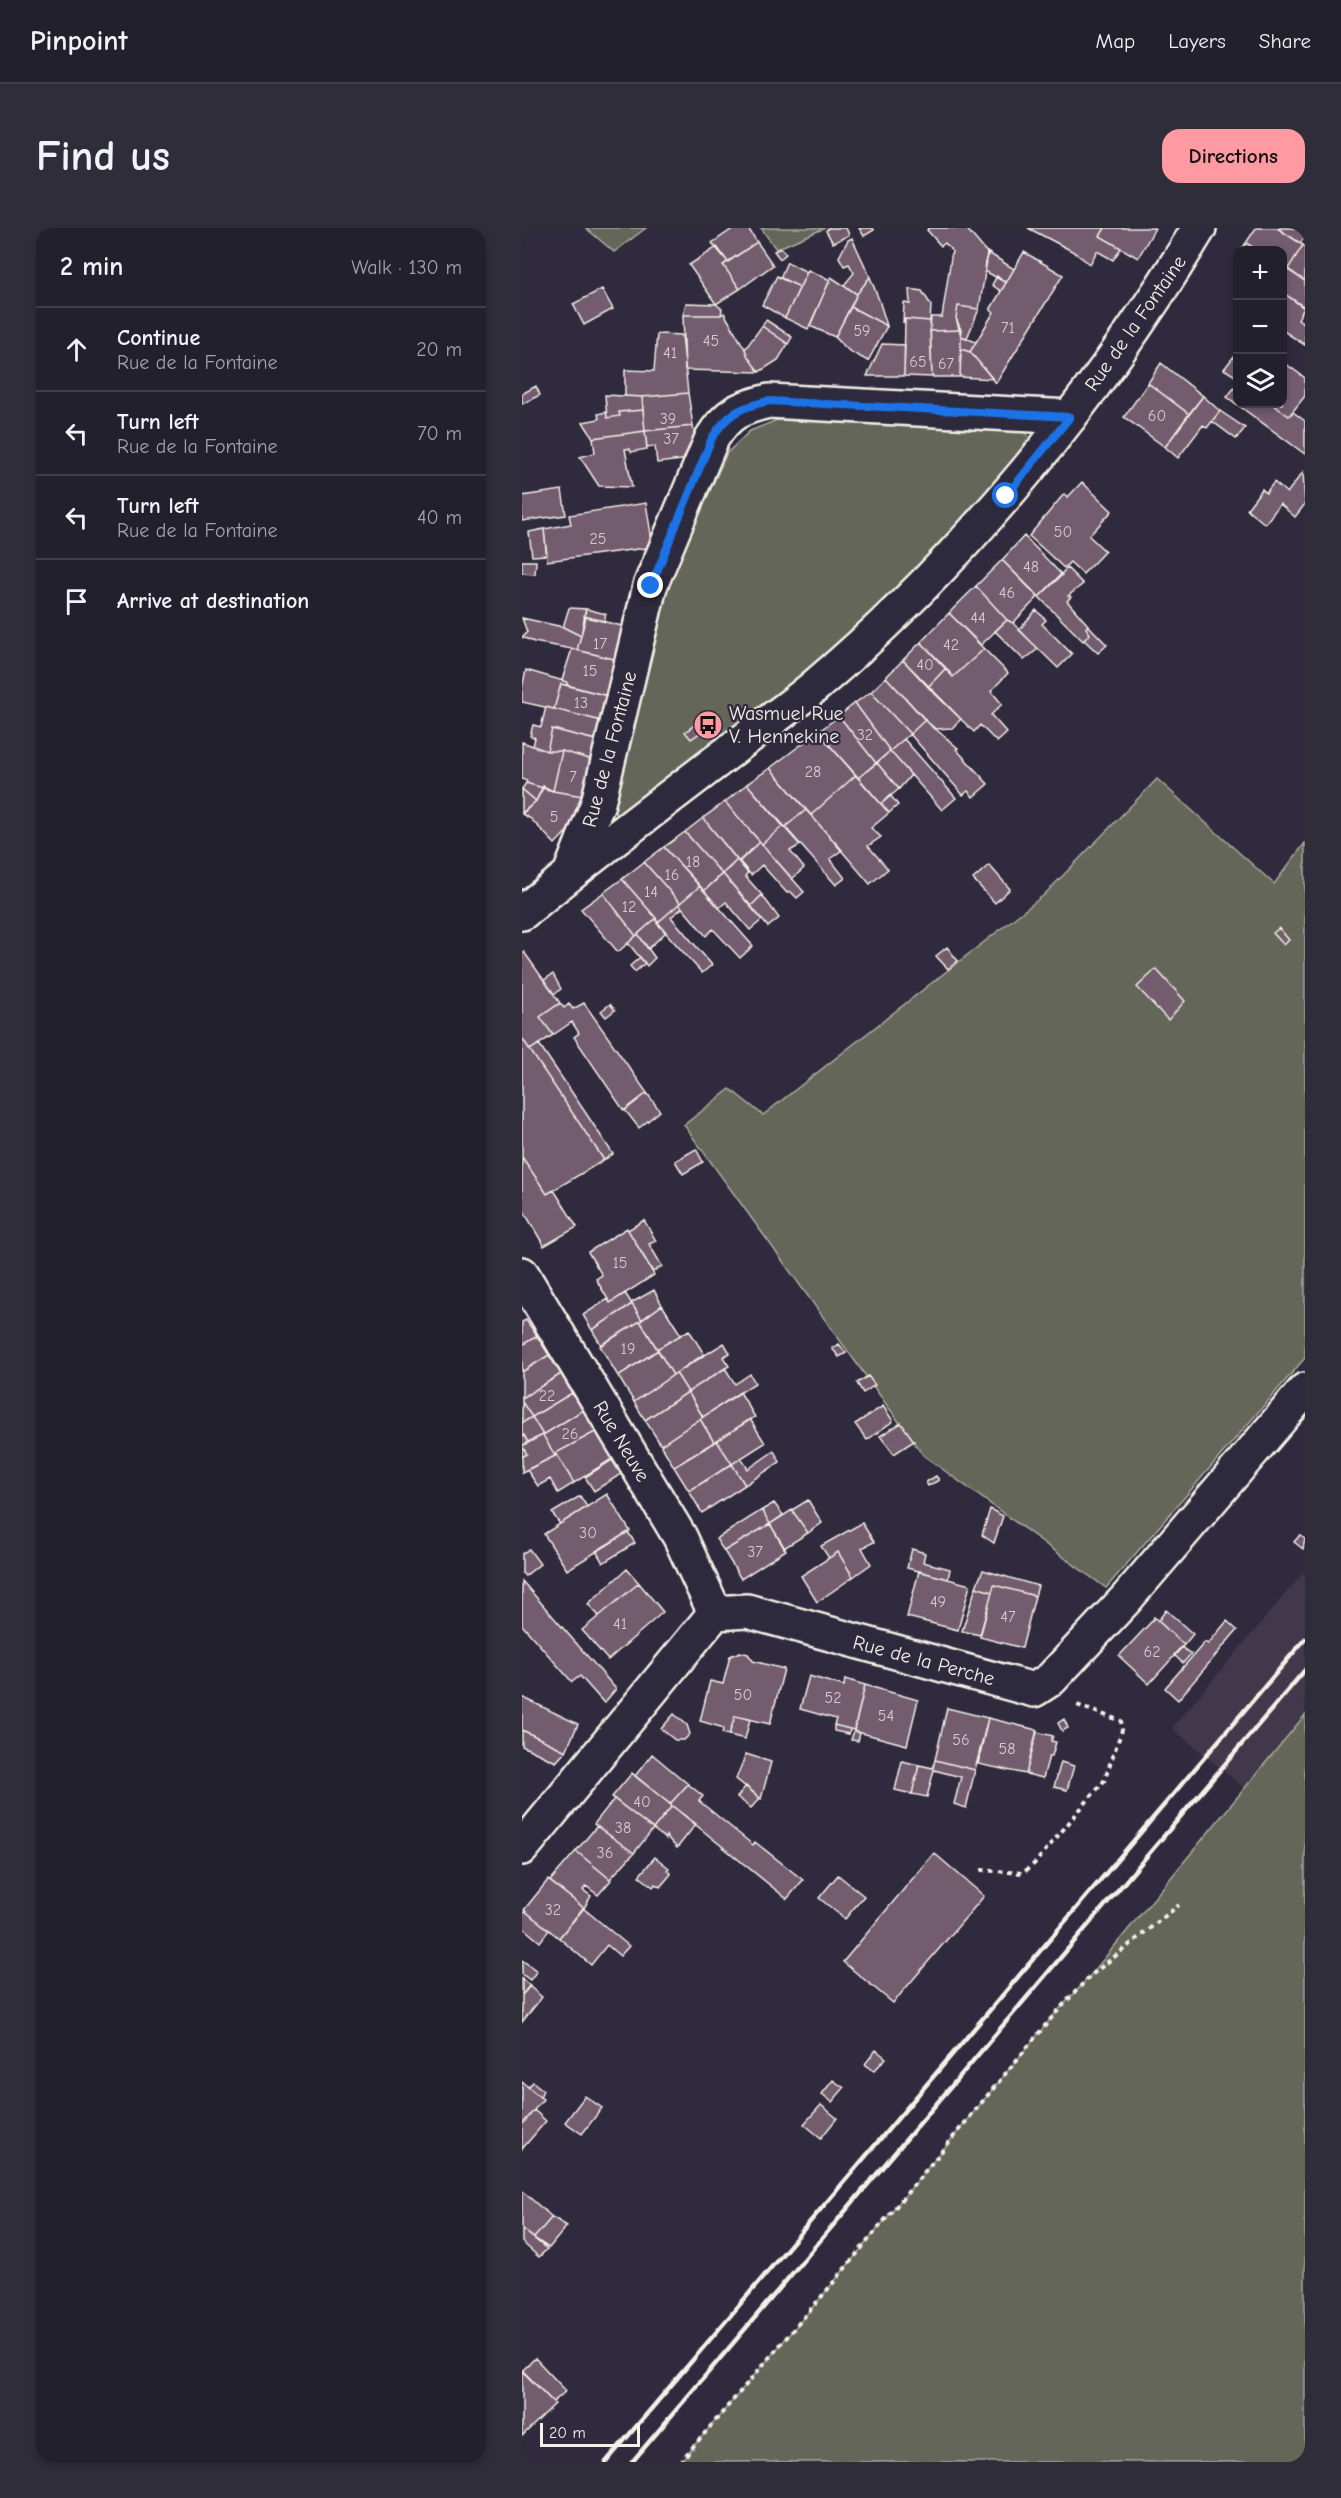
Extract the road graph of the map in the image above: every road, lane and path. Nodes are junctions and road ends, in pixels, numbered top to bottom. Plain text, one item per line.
1 (1199, 228) edge
2 (1070, 417) junction
3 (570, 873) junction
4 (522, 899) edge
5 (522, 913) edge
6 (522, 1274) edge
7 (1305, 1390) edge
8 (715, 1613) junction
9 (1034, 1690) junction
10 (522, 1848) edge
11 (981, 1870) dead end
12 (1179, 1905) dead end
13 (680, 2462) edge

1 - 2 street, Rue de la Fontaine
2 - 3 street, Rue de la Fontaine
2 - 3 street, Rue de la Fontaine
3 - 4 street
3 - 5 street
6 - 8 street, Rue Neuve
7 - 9 street
8 - 9 street, Rue de la Perche
8 - 10 street
9 - 11 path
12 - 13 path

